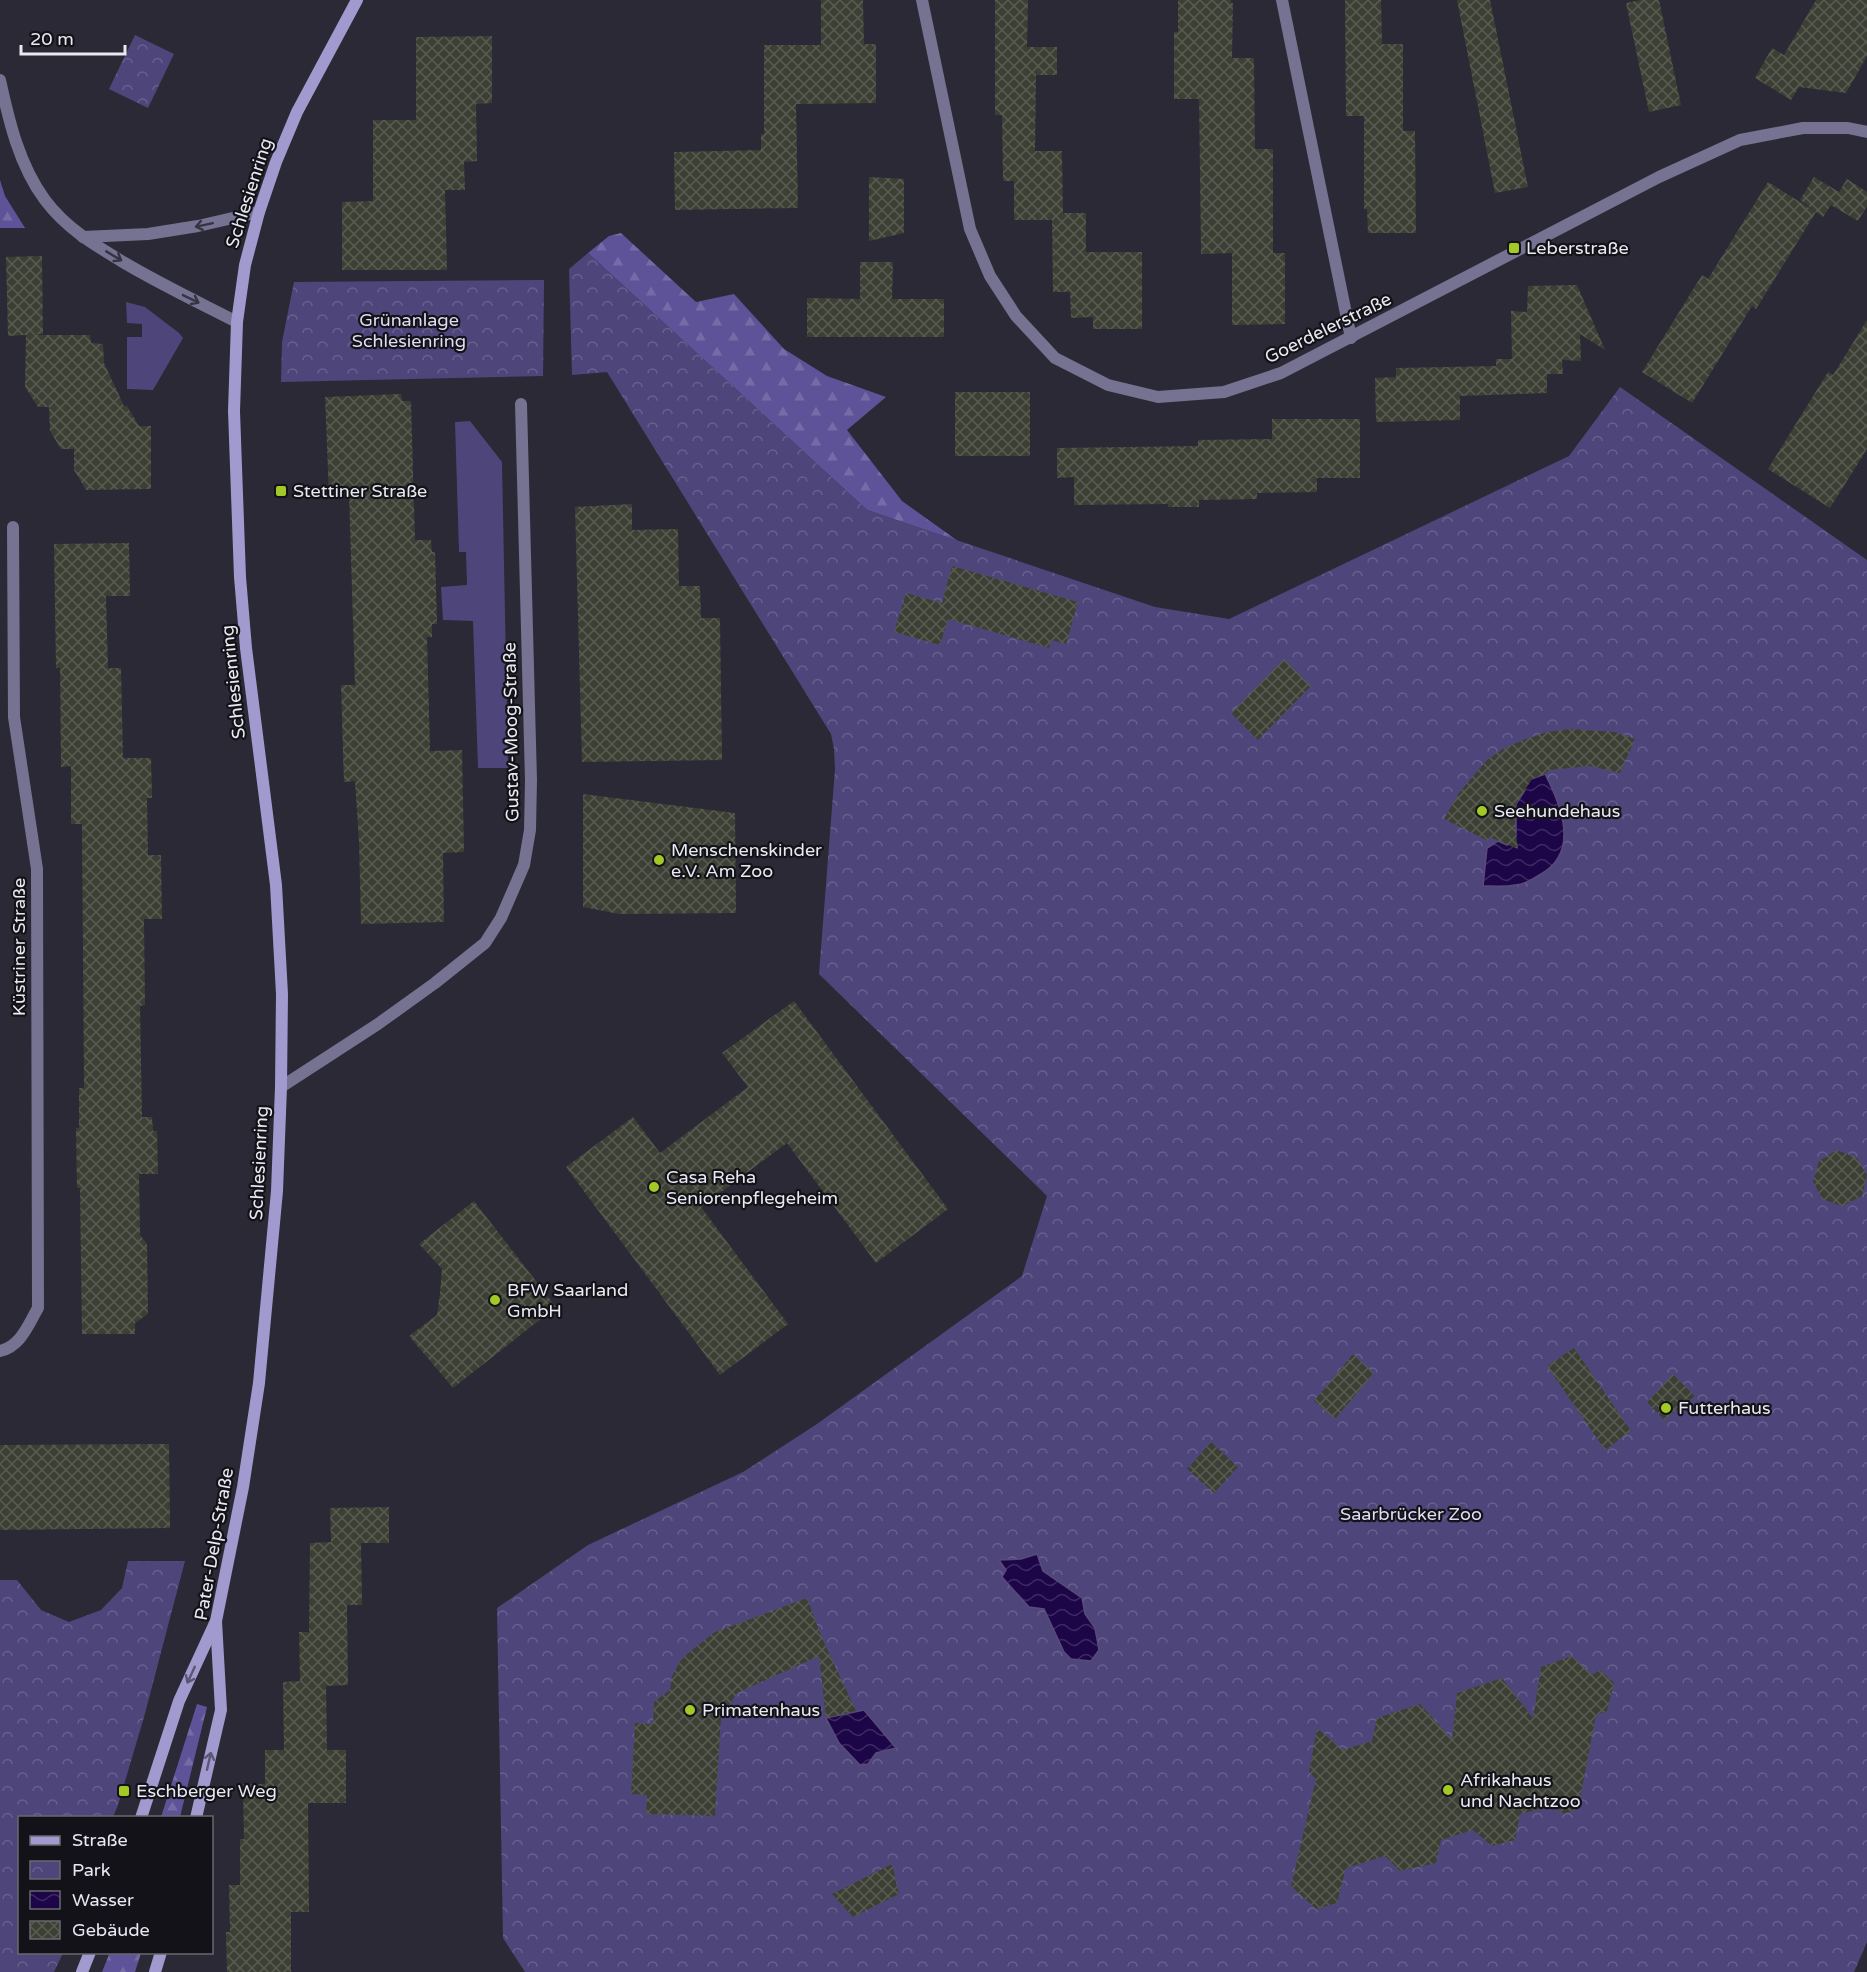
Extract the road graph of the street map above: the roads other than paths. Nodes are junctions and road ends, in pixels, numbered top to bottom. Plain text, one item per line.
1 (357, 0) edge
2 (922, 0) edge
3 (1282, 0) edge
4 (0, 80) edge
5 (1867, 132) edge
6 (259, 212) junction
7 (82, 237) junction
8 (237, 322) junction
9 (1351, 338) junction
10 (521, 404) dead end
11 (13, 527) dead end
12 (281, 1087) junction
13 (0, 1351) edge
14 (259, 1383) joint
15 (216, 1621) junction
16 (142, 1816) edge
17 (196, 1816) edge
18 (90, 1954) edge
19 (160, 1954) edge
20 (82, 1972) edge
21 (155, 1972) edge

1 - 6 street, Schlesienring
2 - 9 street, Goerdelerstraße
3 - 9 street
4 - 7 street
5 - 9 street, Goerdelerstraße
6 -> 7 street
6 - 8 street, Schlesienring
7 -> 8 street
8 - 12 street, Schlesienring
10 - 12 street, Gustav-Moog-Straße
11 - 13 street, Küstriner Straße
12 - 14 street, Schlesienring
14 - 15 street, Pater-Delp-Straße
15 -> 16 street
17 -> 15 street, Pater-Delp-Straße
18 - 20 street
19 - 21 street

